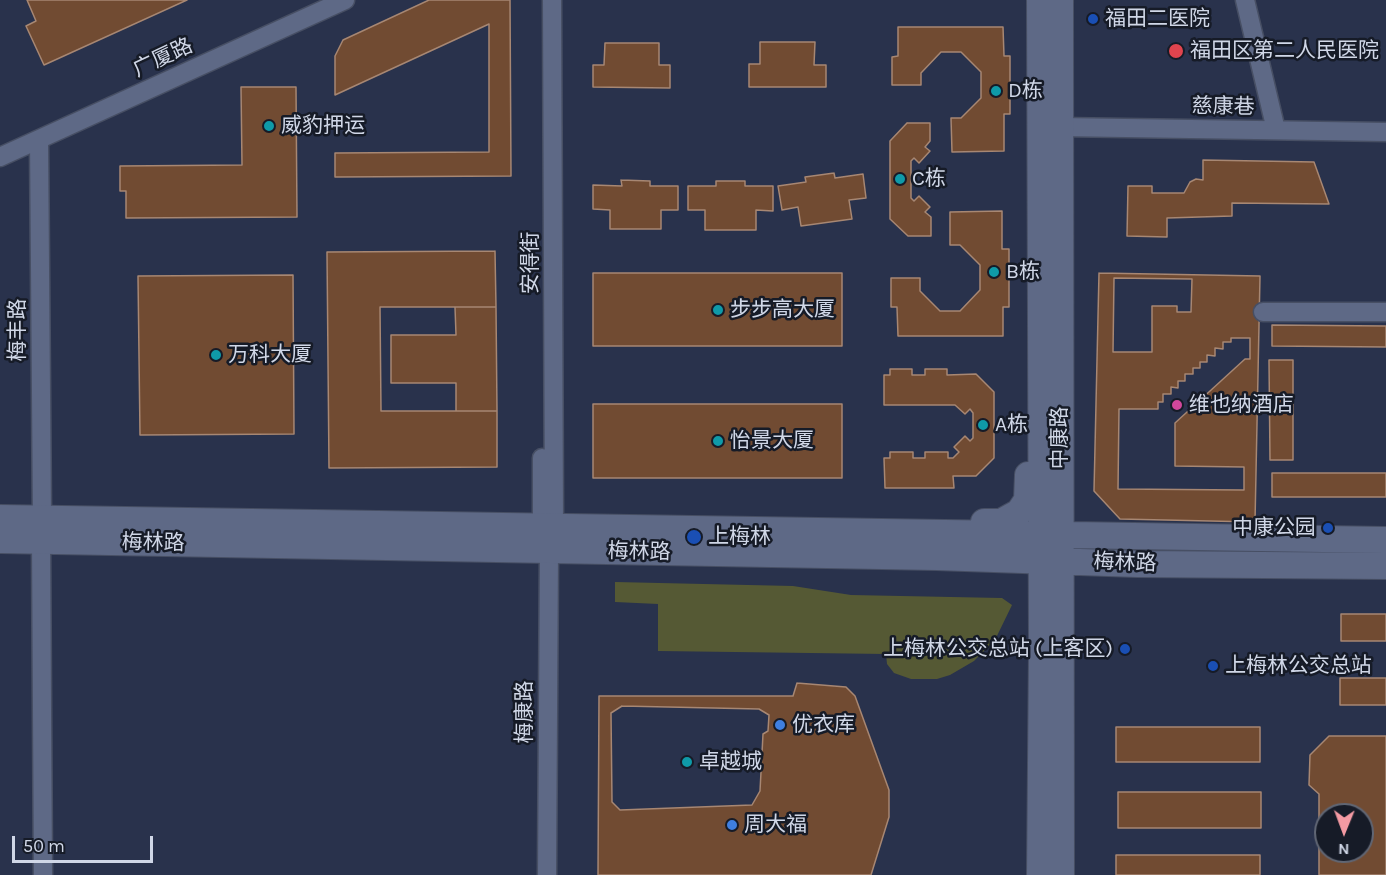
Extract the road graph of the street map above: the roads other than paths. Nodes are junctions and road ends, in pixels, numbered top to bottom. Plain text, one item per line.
1 (345, 0) edge
2 (541, 0) edge
3 (552, 0) edge
4 (1040, 0) edge
5 (1060, 0) edge
6 (1245, 0) edge
7 (1060, 127) junction
8 (1276, 130) junction
9 (1386, 132) edge
10 (39, 140) junction
11 (0, 157) edge
12 (1263, 312) dead end
13 (1386, 312) edge
14 (1051, 452) junction
15 (0, 518) edge
16 (41, 530) junction
17 (937, 531) junction
18 (548, 534) junction
19 (1052, 534) junction
20 (1137, 537) junction
21 (0, 540) edge
22 (1386, 540) edge
23 (936, 557) junction
24 (1052, 561) junction
25 (1137, 564) junction
26 (1386, 566) edge
27 (1052, 650) junction
28 (43, 875) edge
29 (547, 875) edge
30 (1040, 875) edge
31 (1061, 875) edge

1 - 10 street, 广厦路
2 - 18 street, 安得街
3 - 18 street, 安得街
4 - 14 main road, 中康路
5 - 7 main road, 中康路
6 - 8 street
7 - 8 street, 慈康巷
7 - 14 main road, 中康路
8 - 9 street, 慈康巷
10 - 11 street, 广厦路
10 - 16 street, 梅丰路
12 - 13 street
14 - 17 main road
14 - 19 main road, 中康路
14 - 20 main road
15 - 16 main road, 梅林路
16 - 18 main road, 梅林路
16 - 21 main road, 梅林路
16 - 28 street, 梅丰路
17 - 18 main road, 梅林路
17 - 19 main road, 梅林路
18 - 23 main road, 梅林路
18 - 29 street, 梅康路
19 - 20 main road, 梅林路
19 - 24 main road, 中康路
20 - 22 main road, 梅林路
23 - 24 main road, 梅林路
23 - 27 main road
24 - 25 main road, 梅林路
24 - 27 main road, 中康路
25 - 26 main road, 梅林路
25 - 27 main road
27 - 30 main road, 中康路
27 - 31 main road, 中康路

